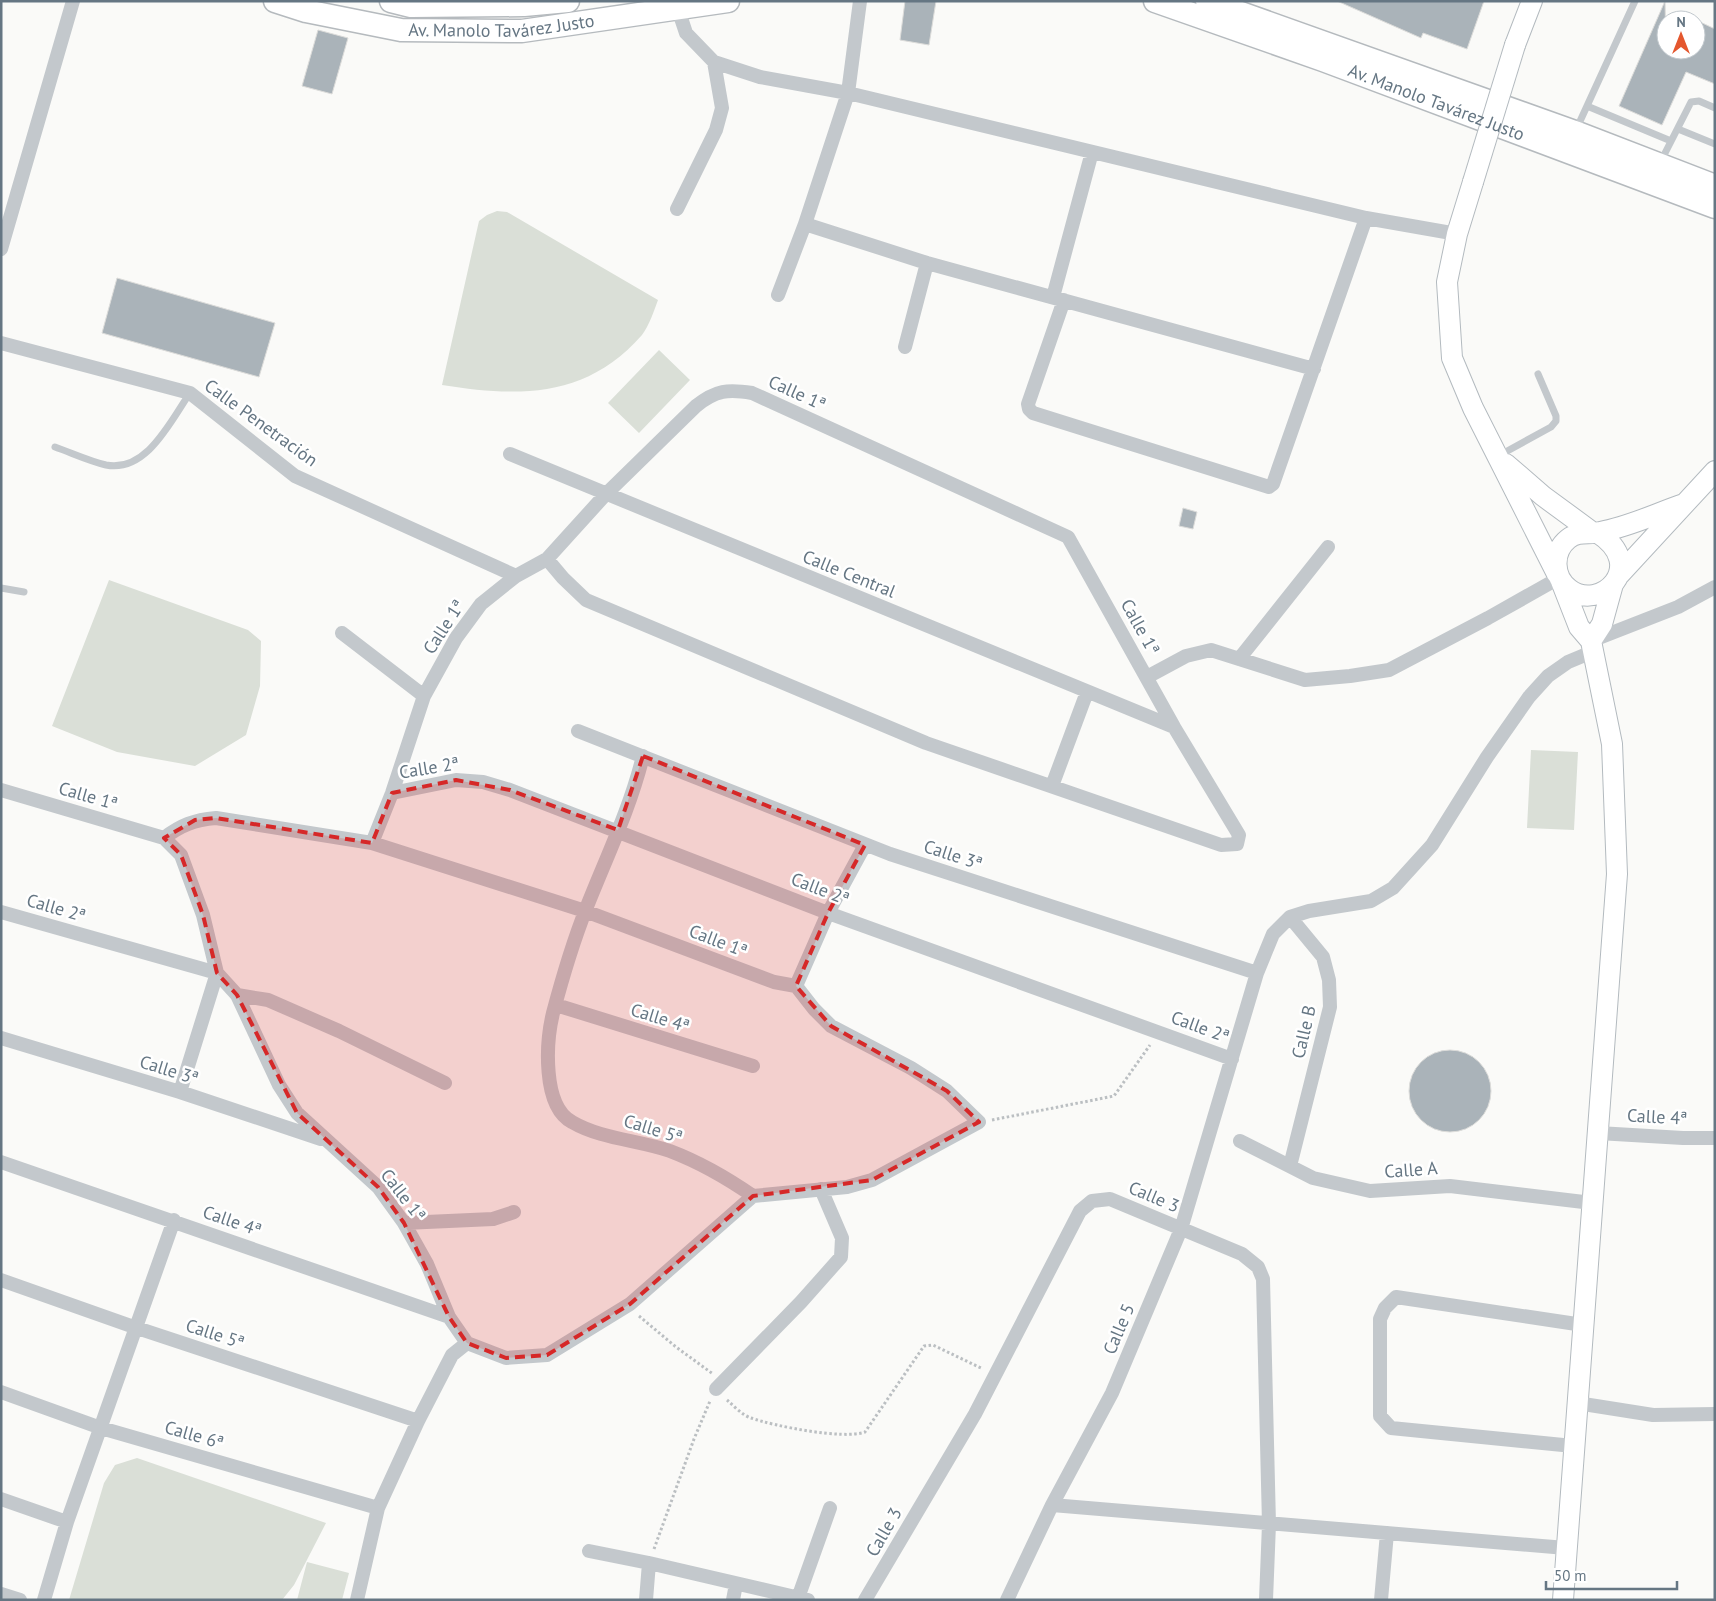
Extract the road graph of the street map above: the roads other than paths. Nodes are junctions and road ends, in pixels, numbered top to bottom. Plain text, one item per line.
1 (73, 1) edge
2 (275, 1) edge
3 (391, 1) edge
4 (568, 1) edge
5 (728, 1) edge
6 (860, 1) edge
7 (1155, 1) edge
8 (1207, 1) edge
9 (1532, 1) edge
10 (1635, 1) edge
11 (678, 9) junction
12 (714, 62) junction
13 (848, 93) junction
14 (1587, 106) junction
15 (1715, 108) edge
16 (1678, 129) junction
17 (1575, 132) junction
18 (1671, 141) junction
19 (1715, 144) edge
20 (1092, 152) junction
21 (1660, 164) junction
22 (1711, 199) edge
23 (677, 209) dead end
24 (1366, 218) junction
25 (1715, 222) edge
26 (805, 224) junction
27 (1457, 234) junction
28 (1, 249) edge
29 (927, 263) junction
30 (778, 295) dead end
31 (1058, 298) junction
32 (1, 342) edge
33 (905, 347) dead end
34 (1314, 369) junction
35 (1538, 374) dead end
36 (190, 394) junction
37 (55, 447) dead end
38 (510, 454) dead end
39 (1497, 456) junction
40 (1715, 471) edge
41 (605, 494) junction
42 (1684, 504) junction
43 (1595, 532) junction
44 (1328, 547) dead end
45 (547, 559) junction
46 (516, 576) junction
47 (1559, 577) junction
48 (1616, 580) junction
49 (1715, 587) edge
50 (1, 588) edge
51 (24, 592) dead end
52 (342, 633) dead end
53 (1592, 647) junction
54 (1239, 659) junction
55 (1147, 677) junction
56 (1087, 692) junction
57 (424, 696) junction
58 (1174, 727) junction
59 (578, 731) dead end
60 (643, 756) junction
61 (1052, 786) junction
62 (1, 790) edge
63 (392, 793) junction
64 (618, 830) junction
65 (164, 838) junction
66 (372, 842) junction
67 (865, 846) junction
68 (585, 911) junction
69 (1, 912) edge
70 (828, 912) junction
71 (1290, 917) junction
72 (216, 973) junction
73 (1257, 973) junction
74 (796, 986) junction
75 (238, 995) junction
76 (556, 1004) junction
77 (1, 1038) edge
78 (1232, 1059) junction
79 (753, 1066) dead end
80 (445, 1083) dead end
81 (180, 1092) junction
82 (1598, 1133) junction
83 (1715, 1138) edge
84 (324, 1140) junction
85 (1240, 1141) dead end
86 (1, 1162) edge
87 (1290, 1166) junction
88 (821, 1188) junction
89 (753, 1196) junction
90 (1592, 1203) junction
91 (514, 1212) dead end
92 (174, 1220) junction
93 (404, 1223) junction
94 (1181, 1229) junction
95 (1, 1280) edge
96 (449, 1318) junction
97 (1583, 1325) junction
98 (134, 1327) junction
99 (467, 1343) junction
100 (716, 1388) road end
101 (1, 1392) edge
102 (1577, 1403) junction
103 (1715, 1414) edge
104 (418, 1421) junction
105 (101, 1428) junction
106 (1573, 1446) junction
107 (1, 1499) edge
108 (1052, 1505) junction
109 (378, 1508) junction
110 (830, 1508) dead end
111 (67, 1522) junction
112 (1269, 1524) junction
113 (1387, 1533) junction
114 (1566, 1548) junction
115 (589, 1551) dead end
116 (649, 1563) junction
117 (736, 1584) junction
118 (1, 1594) edge
119 (803, 1599) edge
120 (20, 1600) edge
121 (44, 1600) edge
122 (357, 1600) edge
123 (646, 1600) edge
124 (733, 1600) edge
125 (866, 1600) edge
126 (1007, 1600) edge
127 (1266, 1600) edge
128 (1381, 1600) edge
129 (1562, 1600) edge

1 - 28 street
2 - 11 main road, Av. Manolo Tavárez Justo
3 - 4 main road, Av. Manolo Tavárez Justo
5 - 11 main road, Av. Manolo Tavárez Justo
6 - 13 street
7 - 22 main road, Av. Manolo Tavárez Justo
8 - 17 main road, Av. Manolo Tavárez Justo
9 - 27 street, bridge
10 - 14 lane
11 - 12 street
12 - 13 street
12 - 23 street
13 - 20 street
13 - 26 street
14 - 17 lane
14 - 18 lane
15 - 16 lane
16 - 18 lane
16 - 19 lane
17 - 21 main road, Av. Manolo Tavárez Justo
18 - 21 lane
20 - 24 street
20 - 31 street
21 - 22 main road, Av. Manolo Tavárez Justo
22 - 25 main road
24 - 27 street
24 - 34 street
26 - 29 street
26 - 30 street
27 - 39 street
29 - 31 street
29 - 33 street
31 - 34 street
31 - 34 street
32 - 36 street, Calle Penetración
35 - 39 lane
36 - 37 lane
36 - 46 street, Calle Penetración
38 - 41 street, Calle Central
39 - 43 street
39 - 47 street
40 - 42 street
41 - 45 street, Calle 1ª
41 - 55 street, Calle 1ª
41 - 56 street, Calle Central
42 - 43 street
42 - 48 street
43 - 47 street
43 - 48 street
44 - 54 street
45 - 46 street, Calle 1ª
45 - 61 street
46 - 57 street, Calle 1ª
47 - 48 street
47 - 53 street
47 - 54 street
48 - 53 street
49 - 53 street
50 - 51 lane
52 - 57 street
53 - 71 street
53 - 82 street
54 - 55 street
55 - 58 street, Calle 1ª
56 - 58 street, Calle Central
56 - 61 street
57 - 63 street, Calle 1ª
58 - 61 street, Calle 1ª
59 - 60 street, Calle 3ª
60 - 64 street, Calle 5ª
60 - 67 street, Calle 3ª
62 - 65 street, Calle 1ª
63 - 64 street, Calle 2ª
63 - 66 street, Calle 1ª
64 - 68 street, Calle 5ª
64 - 70 street, Calle 2ª
65 - 66 street, Calle 1ª
65 - 72 street, Calle 1ª
66 - 68 street, Calle 1ª
67 - 70 street
67 - 73 street, Calle 3ª
68 - 74 street, Calle 1ª
68 - 76 street, Calle 5ª
69 - 72 street, Calle 2ª
70 - 74 street
70 - 78 street, Calle 2ª
71 - 73 street, Calle 5
71 - 87 street, Calle B
72 - 75 street, Calle 1ª
72 - 81 street
73 - 78 street, Calle 5
74 - 88 street
75 - 80 street
75 - 84 street, Calle 1ª
76 - 79 street, Calle 4ª
76 - 89 street, Calle 5ª
77 - 81 street, Calle 3ª
78 - 94 street, Calle 5
81 - 84 street, Calle 3ª
82 - 83 street, Calle 4ª
82 - 90 street
84 - 93 street, Calle 1ª
85 - 87 street, Calle A
86 - 92 street, Calle 4ª
87 - 90 street, Calle A
88 - 89 street
88 - 100 street
89 - 99 street
90 - 97 street
91 - 93 street
92 - 96 street, Calle 4ª
92 - 98 street
93 - 96 street, Calle 1ª
94 - 108 street, Calle 5
94 - 112 street, Calle 3
94 - 125 street, Calle 3
95 - 98 street, Calle 5ª
96 - 99 street, Calle 1ª
97 - 102 street
97 - 106 street
98 - 104 street, Calle 5ª
98 - 105 street
99 - 104 street
101 - 105 street, Calle 6ª
102 - 103 street
102 - 106 street
104 - 109 street
105 - 109 street, Calle 6ª
105 - 111 street
106 - 114 street
107 - 111 street
108 - 112 street
108 - 126 street, Calle 5
109 - 122 street
110 - 119 street
111 - 121 street
112 - 113 street
112 - 127 street, Calle 3
113 - 114 street
113 - 128 street
114 - 129 street
115 - 116 street
116 - 117 street
116 - 123 street
117 - 119 street
117 - 124 street
118 - 120 street

